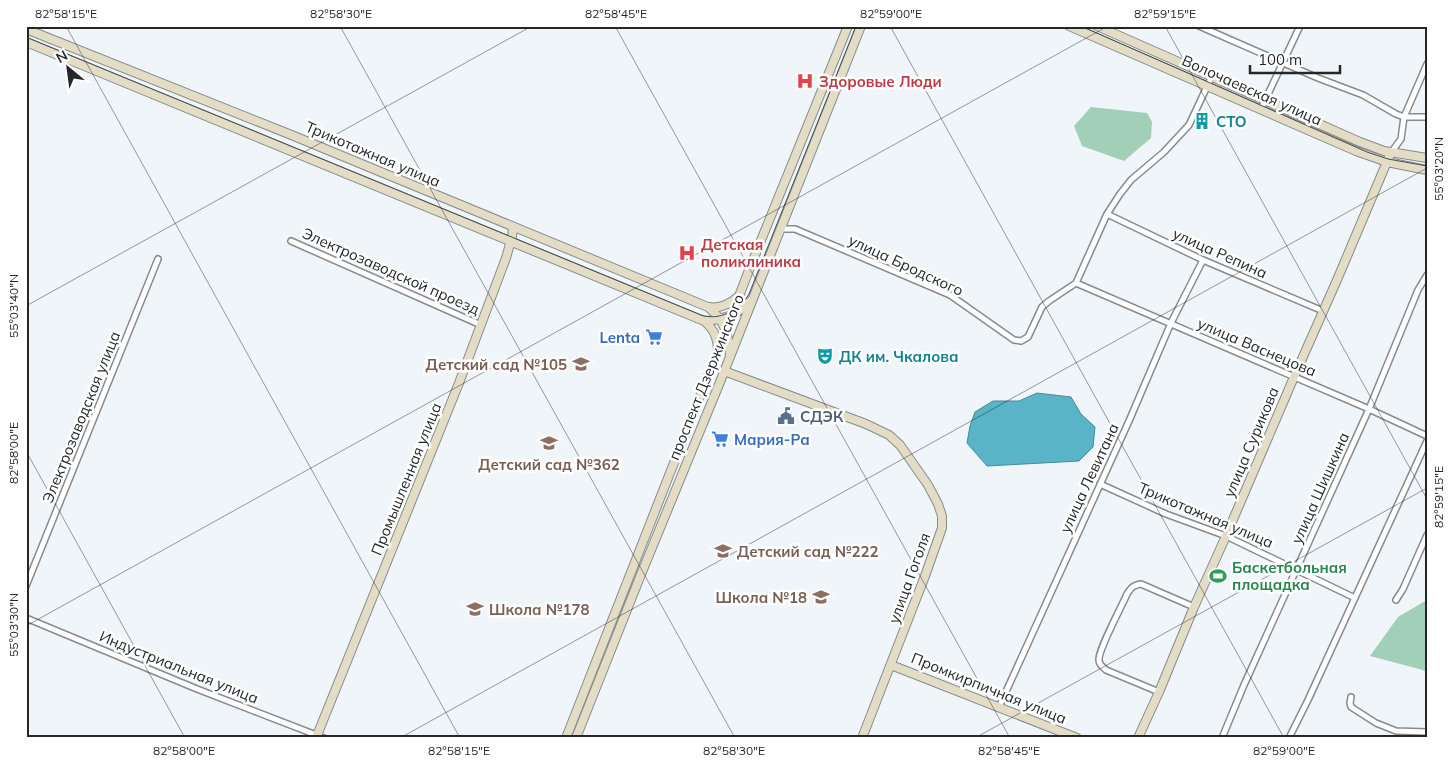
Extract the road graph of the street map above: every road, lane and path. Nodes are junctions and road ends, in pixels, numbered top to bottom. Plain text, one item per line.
1 (848, 26) edge
2 (861, 26) edge
3 (1069, 26) edge
4 (1199, 26) edge
5 (1300, 26) edge
6 (1099, 27) edge
7 (26, 29) edge
8 (1096, 38) junction
9 (26, 42) edge
10 (1283, 64) junction
11 (1427, 64) edge
12 (1212, 76) junction
13 (1207, 86) junction
14 (1265, 100) junction
15 (1261, 109) junction
16 (1404, 117) junction
17 (1427, 117) edge
18 (1389, 157) junction
19 (1427, 158) edge
20 (1427, 170) edge
21 (1108, 214) junction
22 (513, 228) junction
23 (781, 229) junction
24 (291, 241) dead end
25 (511, 242) junction
26 (158, 259) dead end
27 (1203, 260) junction
28 (1427, 275) edge
29 (1076, 283) junction
30 (740, 294) junction
31 (754, 296) junction
32 (708, 307) junction
33 (1322, 311) junction
34 (732, 315) junction
35 (720, 319) junction
36 (704, 321) junction
37 (1171, 323) junction
38 (481, 325) junction
39 (726, 330) junction
40 (718, 353) junction
41 (730, 356) junction
42 (724, 371) junction
43 (1294, 376) junction
44 (1369, 409) junction
45 (1427, 436) edge
46 (1427, 441) edge
47 (1100, 484) junction
48 (1427, 535) edge
49 (1226, 536) junction
50 (1296, 570) junction
51 (26, 586) edge
52 (1355, 598) junction
53 (1396, 600) dead end
54 (1194, 607) junction
55 (26, 618) edge
56 (891, 665) junction
57 (1159, 692) junction
58 (1351, 697) dead end
59 (999, 707) junction
60 (1427, 732) edge
61 (319, 737) edge
62 (566, 738) edge
63 (576, 738) edge
64 (862, 738) edge
65 (1076, 738) edge
66 (1138, 738) edge
67 (1222, 738) edge
68 (1289, 738) edge

1 - 30 main road, проспект Дзержинского
2 - 23 main road, проспект Дзержинского
3 - 8 main road, Волочаевская улица
4 - 10 street
5 - 10 street
6 - 8 street
6 - 12 main road, Волочаевская улица
7 - 22 main road, Трикотажная улица
8 - 13 main road, Волочаевская улица
9 - 25 main road, Трикотажная улица
10 - 14 street
10 - 16 street
11 - 16 street
12 - 13 street
12 - 14 main road, Волочаевская улица
13 - 15 main road, Волочаевская улица
13 - 21 street
14 - 15 street
14 - 18 main road, Волочаевская улица
15 - 18 main road, Волочаевская улица
16 - 17 street
16 - 18 street
18 - 19 main road, Волочаевская улица
18 - 20 main road, Волочаевская улица
18 - 33 main road, улица Сурикова
21 - 27 street, улица Репина
21 - 29 street
22 - 25 main road, Промышленная улица
22 - 32 main road, Трикотажная улица
23 - 29 street, улица Бродского
23 - 31 main road, проспект Дзержинского
24 - 38 street, Электрозаводской проезд
25 - 36 main road, Трикотажная улица
25 - 38 main road, Промышленная улица
26 - 51 street, Электрозаводская улица
27 - 33 street, улица Репина
27 - 37 street, улица Левитана
28 - 44 street, улица Шишкина
29 - 37 street, улица Васнецова
30 - 32 main road
30 - 34 main road, проспект Дзержинского
31 - 34 main road
31 - 41 main road, проспект Дзержинского
32 - 35 main road
33 - 43 main road, улица Сурикова
34 - 35 main road
34 - 39 main road, проспект Дзержинского
35 - 36 main road
35 - 39 main road
36 - 40 main road
37 - 43 street, улица Васнецова
37 - 47 street, улица Левитана
38 - 61 main road, Промышленная улица
39 - 40 main road, проспект Дзержинского
39 - 41 main road
40 - 62 main road, проспект Дзержинского
41 - 42 main road, проспект Дзержинского
42 - 56 main road, улица Гоголя
42 - 63 main road, проспект Дзержинского
43 - 44 street, улица Васнецова
43 - 49 main road, улица Сурикова
44 - 45 street, улица Васнецова
44 - 50 street, улица Шишкина
46 - 52 street
47 - 49 street, Трикотажная улица
47 - 59 street, улица Левитана
48 - 53 street
49 - 50 street, Трикотажная улица
49 - 54 main road, улица Сурикова
50 - 52 street, Трикотажная улица
50 - 67 street, улица Шишкина
52 - 68 street
54 - 57 main road, улица Сурикова
54 - 57 street
55 - 61 street, Индустриальная улица
56 - 59 main road, Промкирпичная улица
56 - 64 main road, улица Гоголя
57 - 66 main road, улица Сурикова
58 - 60 street
59 - 65 main road, Промкирпичная улица

